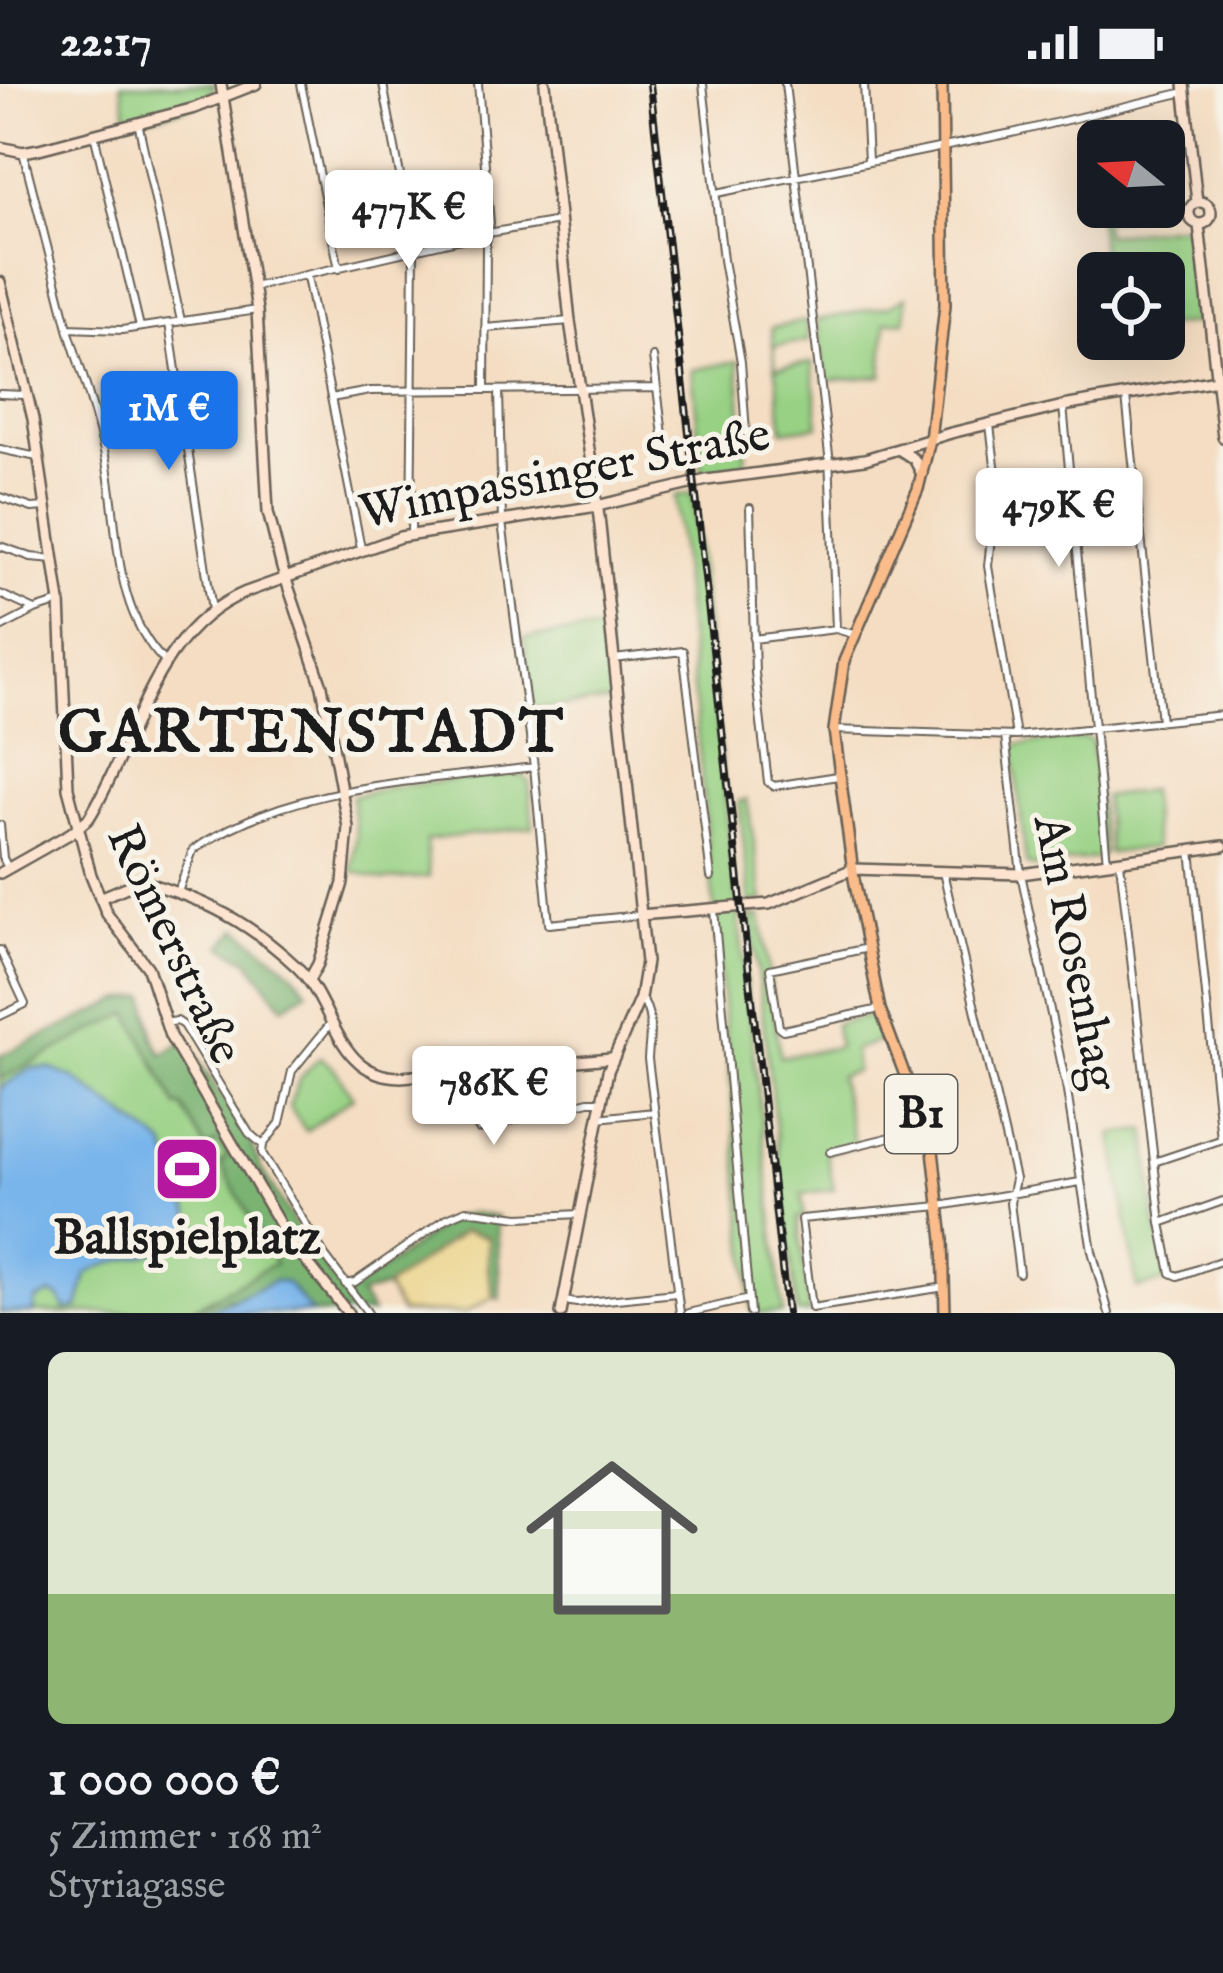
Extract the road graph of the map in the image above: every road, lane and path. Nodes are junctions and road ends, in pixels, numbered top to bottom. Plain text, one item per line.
1 (256, 84) edge
2 (301, 84) edge
3 (383, 84) edge
4 (478, 84) edge
5 (545, 84) edge
6 (703, 84) edge
7 (785, 84) edge
8 (864, 84) edge
9 (942, 84) edge
10 (1185, 88) edge
11 (222, 90) edge
12 (138, 122) junction
13 (94, 134) junction
14 (0, 147) edge
15 (941, 147) junction
16 (22, 152) junction
17 (868, 161) junction
18 (794, 179) junction
19 (717, 193) junction
20 (1198, 202) junction
21 (1217, 211) edge
22 (559, 221) junction
23 (1199, 225) junction
24 (488, 232) junction
25 (415, 250) junction
26 (339, 269) junction
27 (308, 277) junction
28 (0, 282) edge
29 (253, 287) junction
30 (257, 310) junction
31 (181, 321) junction
32 (570, 321) junction
33 (169, 323) junction
34 (140, 327) junction
35 (68, 328) junction
36 (485, 328) junction
37 (653, 357) dead end
38 (1220, 379) edge
39 (657, 388) junction
40 (580, 389) junction
41 (484, 390) junction
42 (499, 390) junction
43 (413, 391) junction
44 (0, 394) edge
45 (1125, 394) junction
46 (29, 395) junction
47 (331, 398) junction
48 (1063, 406) junction
49 (990, 423) junction
50 (932, 424) junction
51 (951, 433) junction
52 (746, 434) dead end
53 (1223, 437) edge
54 (930, 440) junction
55 (0, 449) edge
56 (900, 450) junction
57 (39, 457) junction
58 (666, 458) dead end
59 (830, 463) junction
60 (922, 474) junction
61 (0, 497) edge
62 (597, 506) junction
63 (46, 507) junction
64 (750, 508) dead end
65 (502, 522) junction
66 (411, 535) junction
67 (0, 546) edge
68 (361, 548) junction
69 (54, 559) junction
70 (286, 579) junction
71 (0, 594) edge
72 (60, 602) junction
73 (34, 610) junction
74 (213, 612) junction
75 (0, 628) edge
76 (836, 629) junction
77 (853, 634) junction
78 (753, 639) junction
79 (614, 659) junction
80 (164, 661) junction
81 (1223, 715) edge
82 (1161, 721) junction
83 (835, 730) junction
84 (1096, 730) junction
85 (1005, 736) junction
86 (1016, 736) junction
87 (534, 767) junction
88 (838, 776) junction
89 (343, 791) junction
90 (0, 825) edge
91 (77, 829) junction
92 (1223, 846) edge
93 (1191, 850) junction
94 (1120, 860) junction
95 (1107, 862) junction
96 (4, 869) edge
97 (853, 869) junction
98 (943, 872) junction
99 (1021, 874) junction
100 (711, 877) dead end
101 (178, 892) junction
102 (100, 898) junction
103 (714, 910) junction
104 (640, 915) junction
105 (868, 948) junction
106 (0, 950) edge
107 (309, 980) junction
108 (640, 998) junction
109 (880, 1009) junction
110 (0, 1016) edge
111 (165, 1023) junction
112 (332, 1023) junction
113 (611, 1058) junction
114 (581, 1060) junction
115 (467, 1071) junction
116 (608, 1071) junction
117 (601, 1101) junction
118 (654, 1112) junction
119 (598, 1118) junction
120 (927, 1128) junction
121 (1222, 1139) edge
122 (263, 1145) junction
123 (830, 1152) dead end
124 (1154, 1162) junction
125 (1080, 1182) junction
126 (1012, 1193) junction
127 (1223, 1201) edge
128 (940, 1206) junction
129 (580, 1214) junction
130 (1162, 1223) junction
131 (1223, 1260) edge
132 (1019, 1273) dead end
133 (346, 1284) junction
134 (945, 1287) junction
135 (676, 1293) junction
136 (749, 1299) junction
137 (562, 1307) edge
138 (578, 1308) edge
139 (348, 1313) edge
140 (368, 1313) edge
141 (684, 1313) edge
142 (750, 1313) edge
143 (945, 1313) edge
144 (1109, 1313) edge

1 - 11 street
2 - 26 street
3 - 25 street
4 - 24 street
5 - 22 street
6 - 19 street
7 - 18 street
8 - 17 street
9 - 15 main road, B1
10 - 15 street
10 - 20 street
11 - 12 street
11 - 29 street
12 - 13 street
12 - 31 street
13 - 16 street
13 - 34 street
14 - 16 street
15 - 17 street
15 - 50 main road, B1
16 - 35 street
17 - 18 street
18 - 19 street
18 - 59 street
19 - 52 street
20 - 21 street
20 - 23 street
21 - 23 street
22 - 24 street
22 - 32 street
23 - 38 street
24 - 25 street
24 - 36 street
25 - 26 street
25 - 43 street
26 - 27 street
27 - 29 street
27 - 47 street
28 - 46 street, Römerstraße
29 - 30 street
30 - 31 street
30 - 70 street
31 - 33 street
32 - 36 street
32 - 40 street
33 - 34 street
33 - 74 street
34 - 35 street
35 - 80 street
36 - 41 street
37 - 39 street
38 - 45 street, Wimpassinger Straße
38 - 53 street
39 - 40 street
39 - 58 street
40 - 42 street
40 - 62 street
41 - 42 street
41 - 43 street
42 - 65 street
43 - 47 street
43 - 66 street
44 - 46 street
45 - 48 street, Wimpassinger Straße
45 - 82 street
46 - 57 street, Römerstraße
47 - 68 street
48 - 49 street, Wimpassinger Straße
48 - 84 street
49 - 51 street, Wimpassinger Straße
49 - 86 street
50 - 51 street
50 - 54 main road, B1
51 - 54 street, Wimpassinger Straße
54 - 56 street, Wimpassinger Straße
54 - 60 main road, B1
55 - 57 street
56 - 59 street, Wimpassinger Straße
56 - 60 street
57 - 63 street, Römerstraße
59 - 62 street, Wimpassinger Straße
59 - 76 street
60 - 77 main road, B1
61 - 63 street
62 - 65 street, Wimpassinger Straße
62 - 79 street
63 - 69 street, Römerstraße
64 - 78 street
65 - 66 street, Wimpassinger Straße
65 - 87 street
66 - 68 street, Wimpassinger Straße
67 - 69 street
68 - 70 street, Wimpassinger Straße
69 - 72 street, Römerstraße
70 - 74 street, Wimpassinger Straße
70 - 89 street
71 - 73 street
72 - 73 street
72 - 91 street, Römerstraße
73 - 75 street
74 - 80 street, Wimpassinger Straße
76 - 77 street
76 - 78 street
77 - 83 main road, B1
78 - 88 street
79 - 100 street
79 - 104 street
80 - 91 street, Wimpassinger Straße
81 - 82 street
82 - 84 street
83 - 85 street
83 - 88 main road, B1
84 - 86 street
84 - 95 street
85 - 86 street
85 - 99 street, Am Rosenhag
87 - 89 street
87 - 104 street
88 - 97 main road, B1
89 - 101 street
89 - 107 street
90 - 96 street
91 - 96 street, Wimpassinger Straße
91 - 102 street, Römerstraße
92 - 93 street
93 - 94 street
93 - 121 street
94 - 95 street
94 - 124 street
95 - 99 street
97 - 98 street
97 - 103 street
97 - 105 main road, B1
98 - 99 street
98 - 126 street
99 - 125 street, Am Rosenhag
101 - 102 street
101 - 107 street
102 - 111 street, Römerstraße
103 - 104 street
103 - 136 street
104 - 108 street
105 - 109 main road, B1
105 - 109 street
106 - 110 street
107 - 112 street
108 - 113 street
108 - 118 street
109 - 120 main road, B1
111 - 122 street
111 - 139 street, Römerstraße
112 - 115 street
112 - 122 street
113 - 114 street
113 - 116 street
114 - 115 street
114 - 116 street
115 - 117 street
116 - 117 street
117 - 119 street
118 - 119 street
118 - 135 street
119 - 129 street
120 - 123 street
120 - 128 main road, B1
121 - 124 street
122 - 133 street
124 - 130 street
125 - 126 street
125 - 144 street, Am Rosenhag
126 - 128 street
126 - 132 street
127 - 130 street
128 - 134 main road, B1
128 - 134 street
129 - 133 street
129 - 137 street
130 - 131 street
133 - 140 street
134 - 143 main road, B1
135 - 138 street
135 - 141 street
136 - 141 street
136 - 142 street
137 - 138 street

